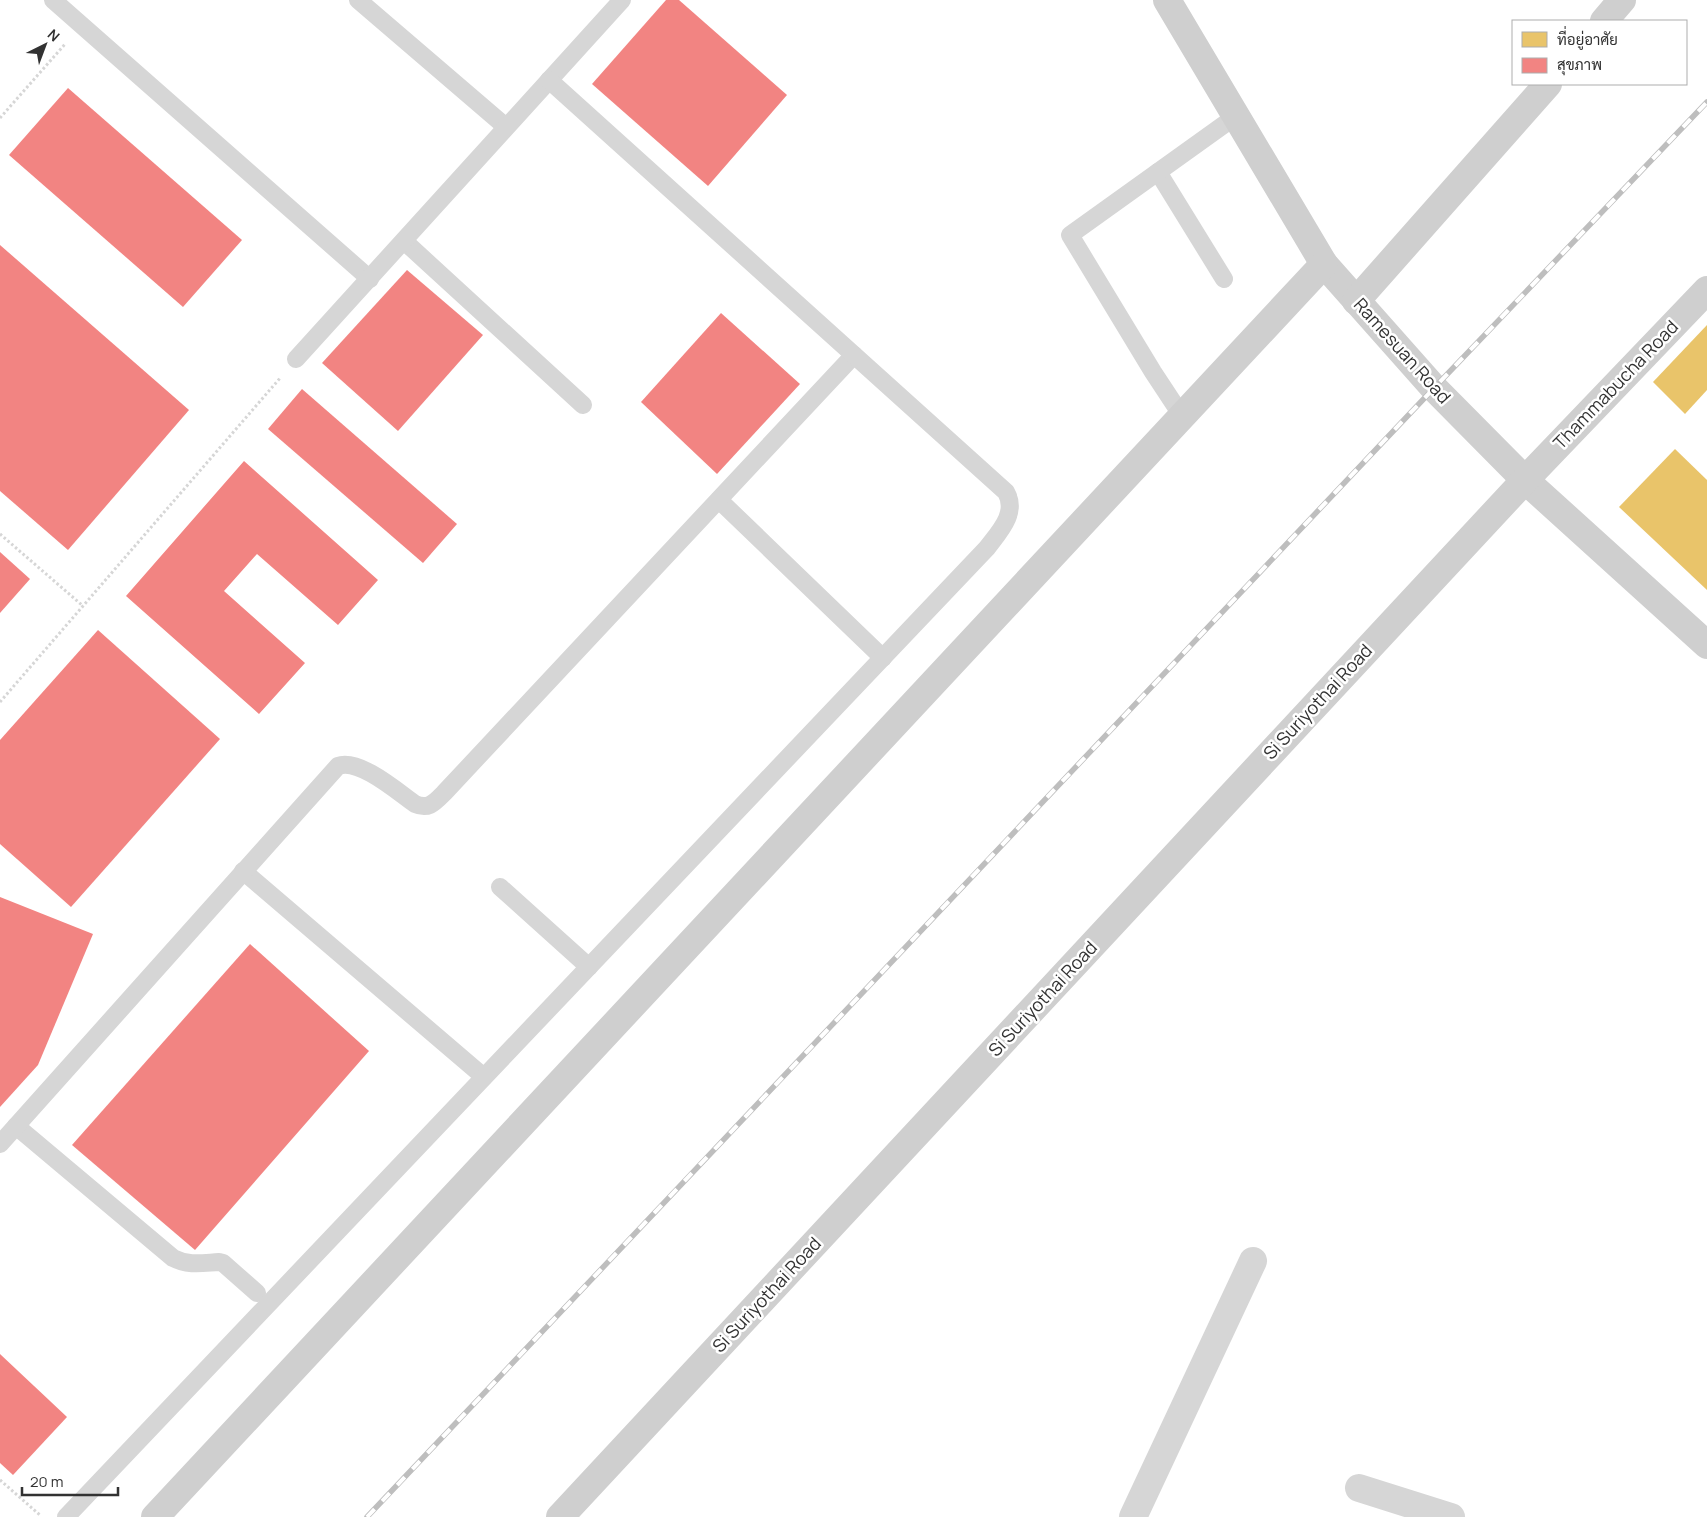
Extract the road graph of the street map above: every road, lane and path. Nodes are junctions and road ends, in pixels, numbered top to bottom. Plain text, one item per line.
1 (53, 0) edge
2 (358, 0) edge
3 (622, 0) edge
4 (1167, 0) edge
5 (1622, 0) edge
6 (1605, 20) edge
7 (82, 26) junction
8 (549, 80) junction
9 (1547, 85) edge
10 (1236, 116) junction
11 (0, 118) edge
12 (506, 127) junction
13 (1158, 172) junction
14 (404, 241) junction
15 (1324, 264) junction
16 (370, 278) junction
17 (1224, 279) dead end
18 (1707, 290) edge
19 (1356, 301) junction
20 (854, 355) junction
21 (296, 359) joint
22 (583, 405) dead end
23 (1182, 416) junction
24 (1525, 480) junction
25 (719, 500) junction
26 (0, 534) edge
27 (83, 606) junction
28 (1707, 645) edge
29 (883, 658) junction
30 (0, 702) edge
31 (243, 871) junction
32 (500, 887) dead end
33 (589, 967) junction
34 (484, 1077) junction
35 (16, 1126) junction
36 (0, 1144) edge
37 (1253, 1262) dead end
38 (257, 1293) dead end
39 (0, 1480) edge
40 (1359, 1488) dead end
41 (42, 1517) edge
42 (66, 1517) edge
43 (155, 1517) edge
44 (560, 1517) edge
45 (1133, 1517) edge
46 (1451, 1517) edge

1 - 7 lane
2 - 12 lane
3 - 8 lane
4 - 10 street, Ramesuan Road
5 - 6 street
7 - 11 path
7 - 16 lane
8 - 12 lane
8 - 20 lane
9 - 19 street
10 - 13 lane
10 - 15 street, Ramesuan Road
12 - 14 lane
13 - 17 lane
13 - 23 lane
14 - 16 lane
14 - 22 lane
15 - 19 street, Ramesuan Road
15 - 23 street
16 - 21 lane
18 - 24 street, Thammabucha Road
19 - 24 street, Ramesuan Road
20 - 25 lane
20 - 29 lane
21 - 27 path
23 - 43 street
24 - 28 street, Ramesuan Road
24 - 44 street, Si Suriyothai Road
25 - 29 lane
25 - 31 lane
26 - 27 path
27 - 30 path
29 - 33 lane
31 - 34 lane
31 - 35 lane
32 - 33 lane
33 - 34 lane
34 - 42 lane
35 - 36 lane
35 - 38 lane
37 - 45 street
39 - 41 path
40 - 46 street

